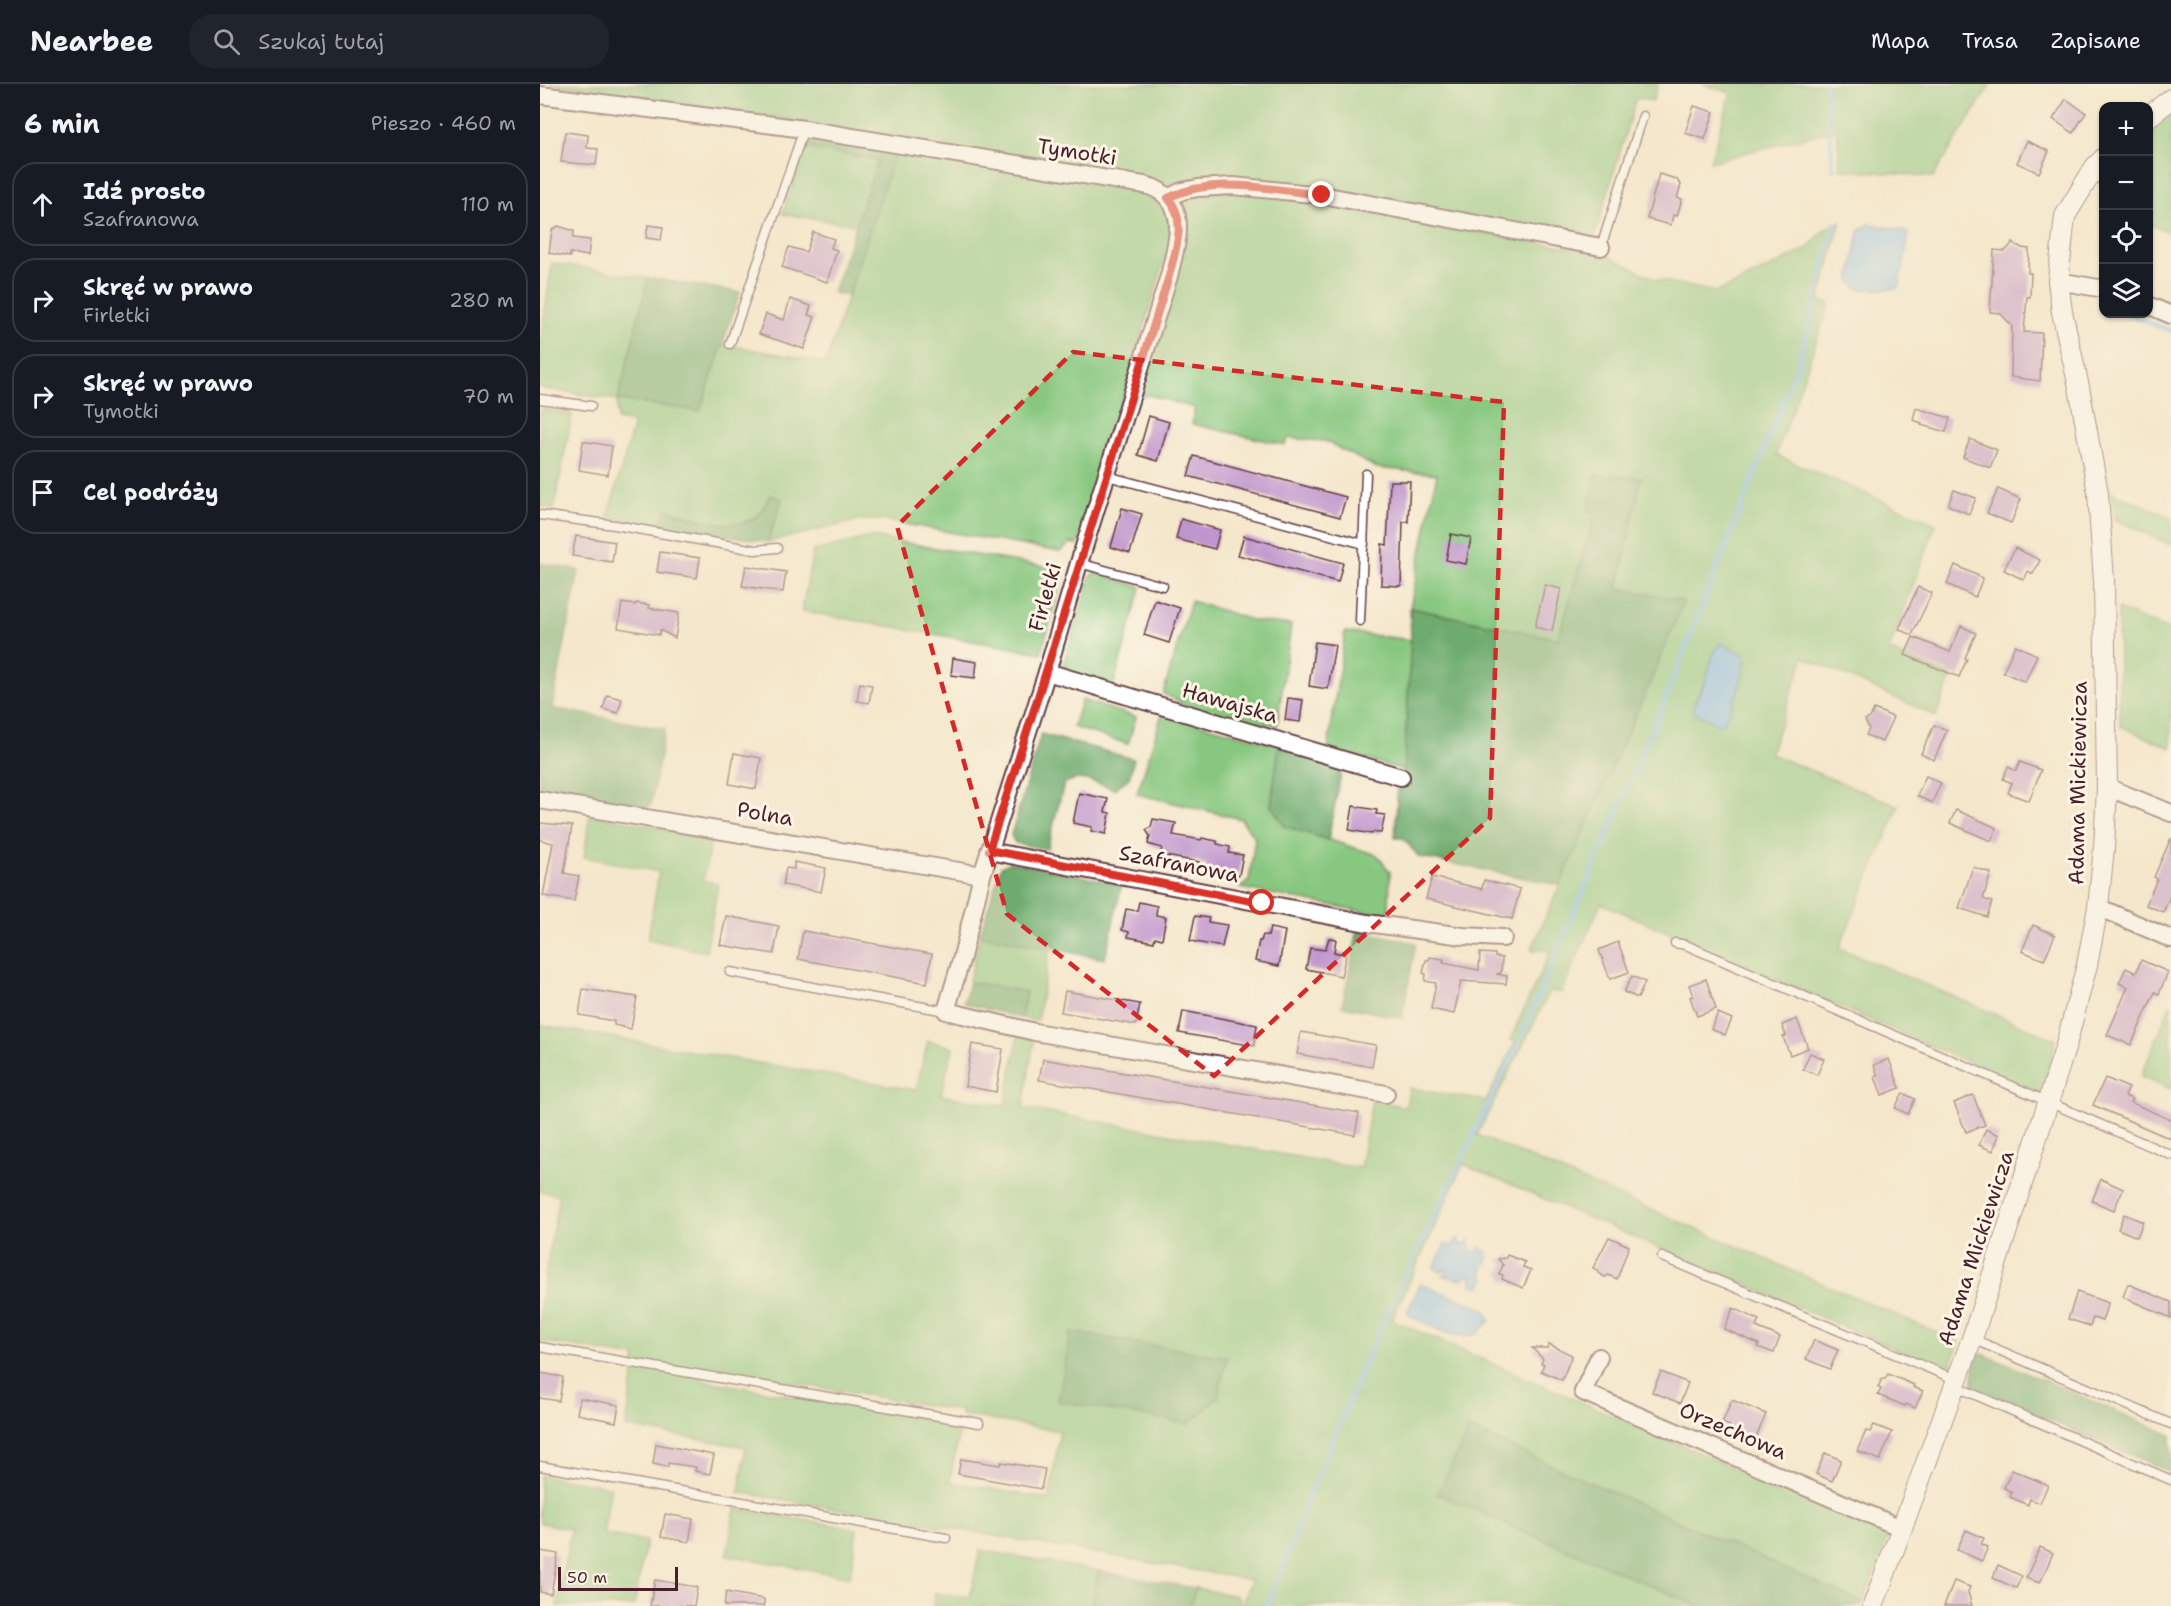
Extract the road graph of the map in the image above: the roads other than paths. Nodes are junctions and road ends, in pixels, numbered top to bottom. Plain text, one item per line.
1 (540, 95) edge
2 (2171, 99) edge
3 (2153, 113) edge
4 (1643, 116) dead end
5 (804, 129) junction
6 (2099, 162) edge
7 (1168, 198) junction
8 (1601, 248) joint
9 (2058, 281) junction
10 (2099, 288) edge
11 (2153, 307) edge
12 (2171, 315) edge
13 (730, 344) dead end
14 (540, 399) edge
15 (591, 406) dead end
16 (1366, 474) dead end
17 (1107, 476) junction
18 (540, 515) edge
19 (1364, 544) junction
20 (777, 548) dead end
21 (1079, 563) junction
22 (1163, 586) dead end
23 (1360, 621) dead end
24 (1047, 672) junction
25 (1401, 777) dead end
26 (2107, 787) junction
27 (540, 800) edge
28 (2171, 813) edge
29 (989, 850) junction
30 (982, 875) junction
31 (2098, 907) junction
32 (1503, 938) dead end
33 (2171, 939) edge
34 (1675, 943) dead end
35 (730, 972) dead end
36 (946, 1011) junction
37 (1386, 1094) dead end
38 (2048, 1103) junction
39 (2171, 1155) edge
40 (1662, 1257) dead end
41 (1972, 1339) junction
42 (540, 1347) edge
43 (1599, 1357) dead end
44 (1956, 1383) junction
45 (980, 1423) dead end
46 (2171, 1424) edge
47 (540, 1466) edge
48 (2171, 1480) edge
49 (1901, 1528) junction
50 (946, 1538) dead end
51 (1873, 1606) edge

1 - 5 street, Tymotki
2 - 3 street
4 - 8 lane
5 - 7 street, Tymotki
5 - 13 lane
6 - 9 street, Adama Mickiewicza
7 - 8 street
7 - 17 street, Firletki
9 - 10 street
9 - 26 street, Adama Mickiewicza
11 - 12 street
14 - 15 lane
16 - 19 lane
17 - 19 lane
17 - 21 street, Firletki
18 - 20 lane
19 - 23 lane
21 - 22 lane
21 - 24 street, Firletki
24 - 25 street, Hawajska
24 - 29 street, Firletki
26 - 28 street
26 - 31 street, Adama Mickiewicza
27 - 30 street, Polna
29 - 30 street, Firletki
29 - 32 street, Szafranowa
30 - 36 street, Firletki
31 - 33 street
31 - 38 street, Adama Mickiewicza
34 - 38 lane
35 - 36 lane
36 - 37 street
38 - 39 lane
38 - 41 street, Adama Mickiewicza
40 - 44 lane
41 - 44 street, Adama Mickiewicza
41 - 46 lane
42 - 45 lane
43 - 49 street, Orzechowa
44 - 48 lane
44 - 49 street, Adama Mickiewicza
47 - 50 lane
49 - 51 street, Adama Mickiewicza

